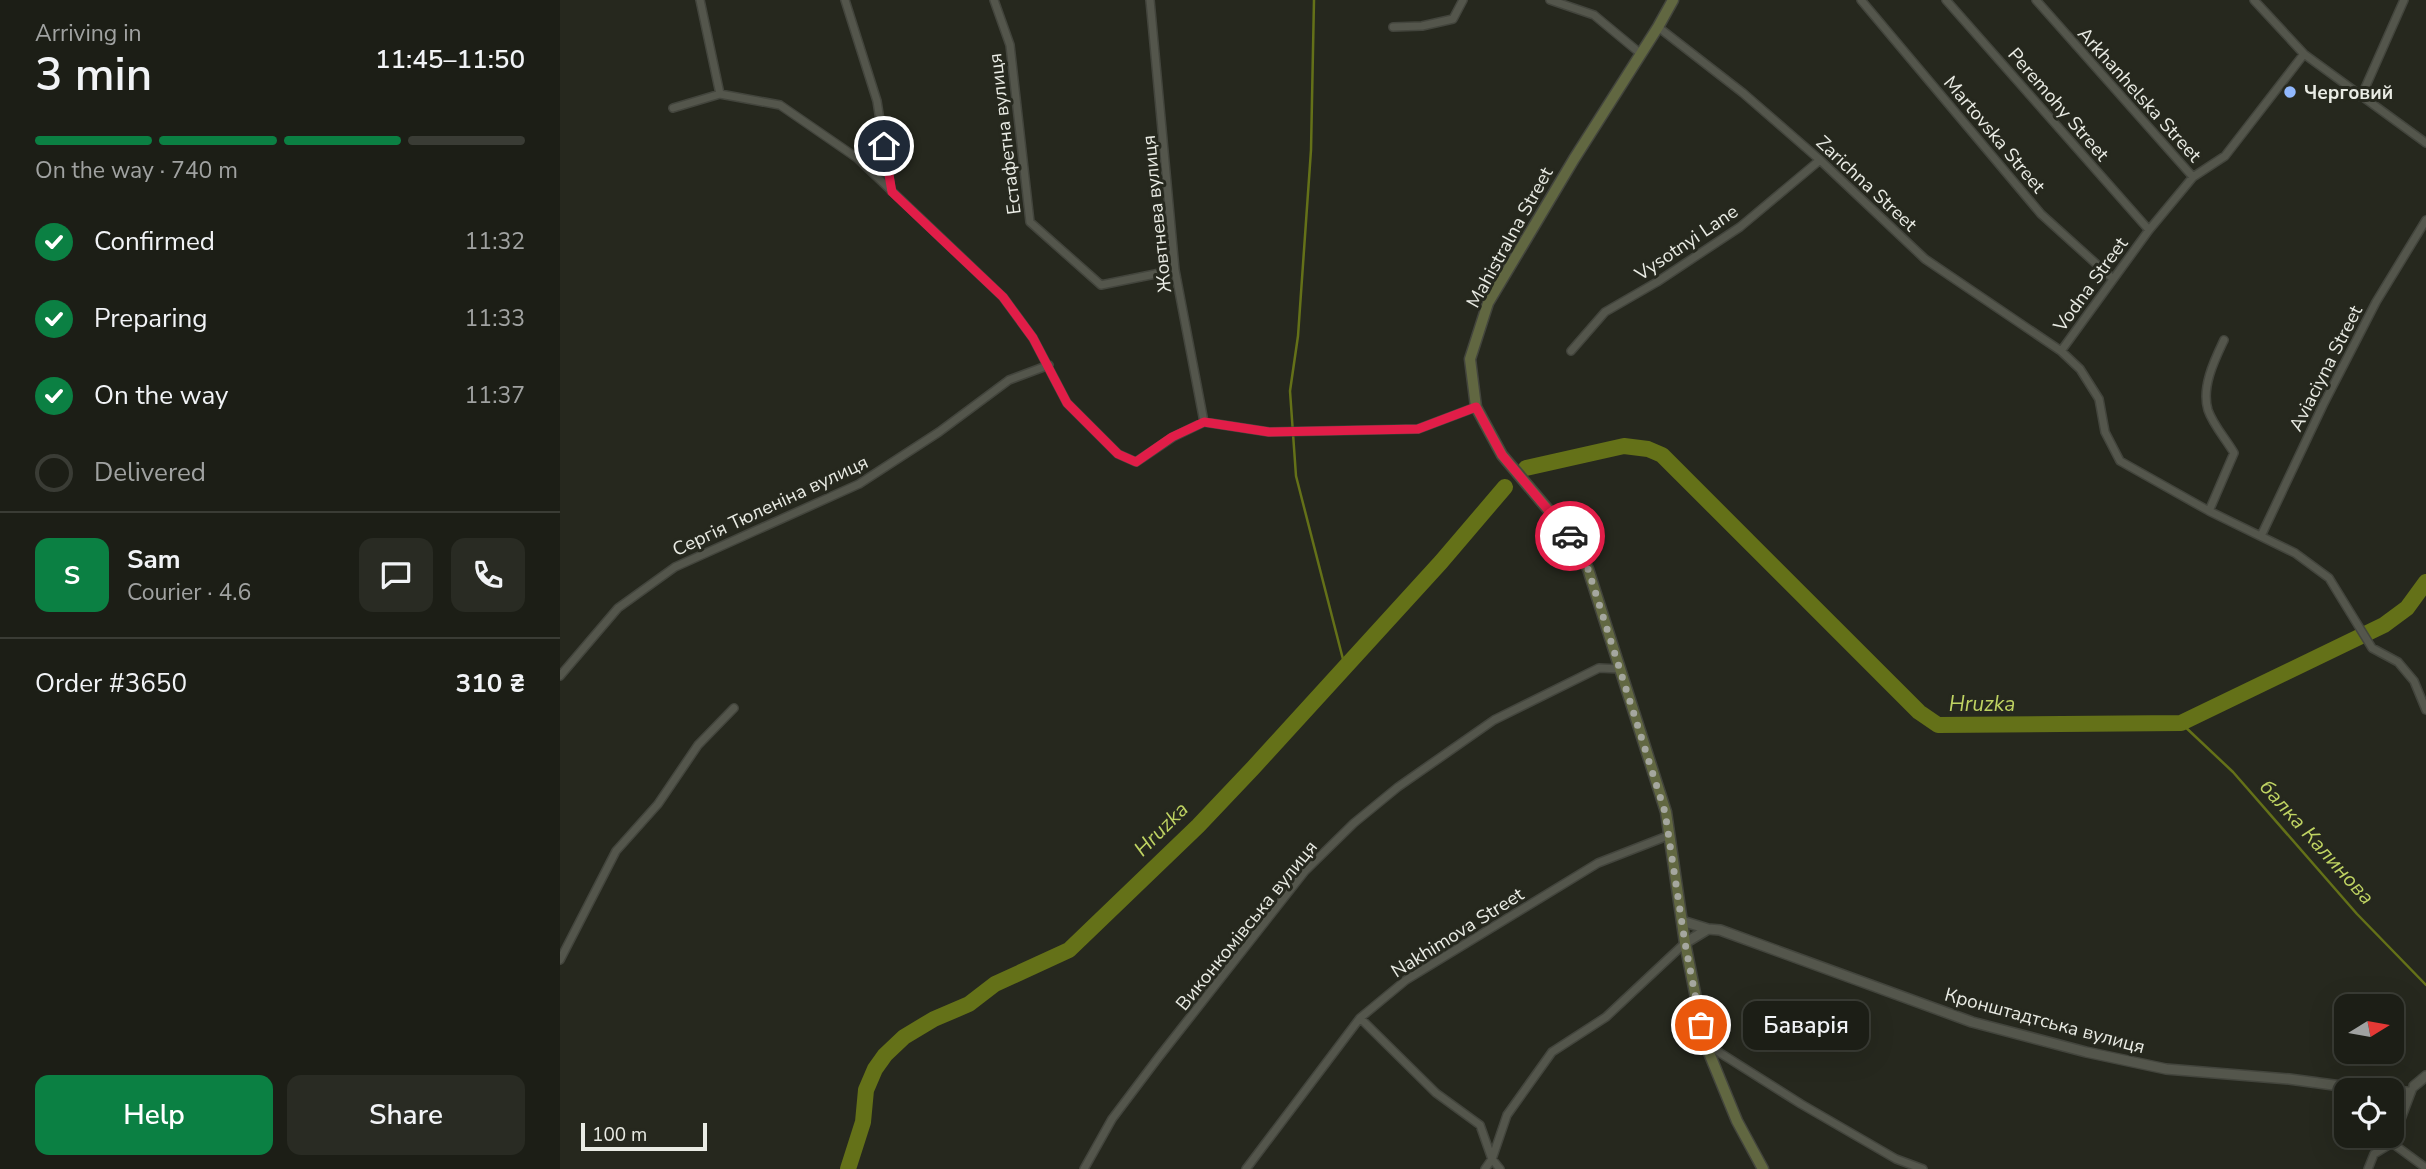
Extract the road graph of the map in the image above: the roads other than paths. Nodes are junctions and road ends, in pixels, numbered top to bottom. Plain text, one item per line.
1 (700, 0) edge
2 (845, 0) edge
3 (994, 0) edge
4 (1150, 0) edge
5 (1463, 0) edge
6 (1550, 0) edge
7 (1673, 0) edge
8 (1861, 0) edge
9 (1946, 0) edge
10 (2036, 0) edge
11 (2404, 0) edge
12 (2259, 2) edge
13 (1393, 27) dead end
14 (1658, 27) junction
15 (1641, 54) junction
16 (2304, 54) junction
17 (720, 94) junction
18 (2361, 97) junction
19 (673, 108) dead end
20 (2426, 143) edge
21 (1820, 160) junction
22 (2193, 177) junction
23 (892, 192) junction
24 (2426, 220) edge
25 (2149, 230) junction
26 (1175, 270) junction
27 (2113, 279) junction
28 (2224, 340) dead end
29 (1571, 351) dead end
30 (2061, 351) junction
31 (1049, 365) junction
32 (1476, 407) junction
33 (1204, 422) junction
34 (2209, 511) junction
35 (2261, 536) junction
36 (1620, 669) junction
37 (560, 676) edge
38 (734, 708) dead end
39 (2426, 710) edge
40 (1670, 835) junction
41 (1682, 922) junction
42 (1707, 929) junction
43 (1685, 943) junction
44 (560, 960) edge
45 (1360, 1018) junction
46 (1705, 1043) junction
47 (2426, 1076) edge
48 (2334, 1085) edge
49 (2412, 1089) junction
50 (2404, 1090) edge
51 (2404, 1111) edge
52 (2384, 1148) edge
53 (2399, 1148) edge
54 (1492, 1159) junction
55 (1896, 1159) junction
56 (2426, 1168) edge
57 (1084, 1169) edge
58 (1246, 1169) edge
59 (1485, 1169) edge
60 (1500, 1169) edge
61 (1763, 1169) edge
62 (1895, 1169) edge
63 (1923, 1169) edge
64 (2368, 1169) edge

1 - 17 street
2 - 23 street
3 - 26 street, Естафетна вулиця
4 - 26 street, Жовтнева вулиця
5 - 13 street
6 - 15 street
7 - 14 main road, Mahistralna Street
8 - 27 street, Martovska Street
9 - 25 street, Peremohy Street
10 - 22 street, Arkhanhelska Street
11 - 18 street
12 - 16 street
14 - 15 main road, Mahistralna Street
14 - 21 street, Zarichna Street
15 - 32 main road, Mahistralna Street
16 - 18 street
16 - 22 street, Vodna Street
17 - 19 street
17 - 23 street
18 - 20 street
21 - 29 street, Vysotnyi Lane
21 - 30 street, Zarichna Street
22 - 25 street, Vodna Street
23 - 31 street
24 - 35 street, Aviaciyna Street
25 - 27 street, Vodna Street
26 - 33 street, Жовтнева вулиця
27 - 30 street, Vodna Street
28 - 34 street
30 - 34 street, Vodna Street
31 - 33 street
31 - 37 street, Сергія Тюленіна вулиця
32 - 33 street
32 - 36 main road, Mahistralna Street
34 - 35 street, Vodna Street
35 - 39 street, Vodna Street
36 - 40 main road, Mahistralna Street
36 - 57 street, Виконкомівська вулиця
38 - 44 street
40 - 41 main road, Mahistralna Street
40 - 45 street, Nakhimova Street
41 - 42 street, Кронштадтська вулиця
41 - 43 main road, Mahistralna Street
42 - 43 street
42 - 48 street, Кронштадтська вулиця
43 - 46 main road, Mahistralna Street
43 - 54 street
45 - 54 street
45 - 58 street, Nakhimova Street
46 - 55 street
46 - 61 main road, Mahistralna Street
47 - 49 street
49 - 50 street
49 - 51 street
52 - 64 street
53 - 56 street
54 - 59 street
54 - 60 street
55 - 62 street
55 - 63 street

